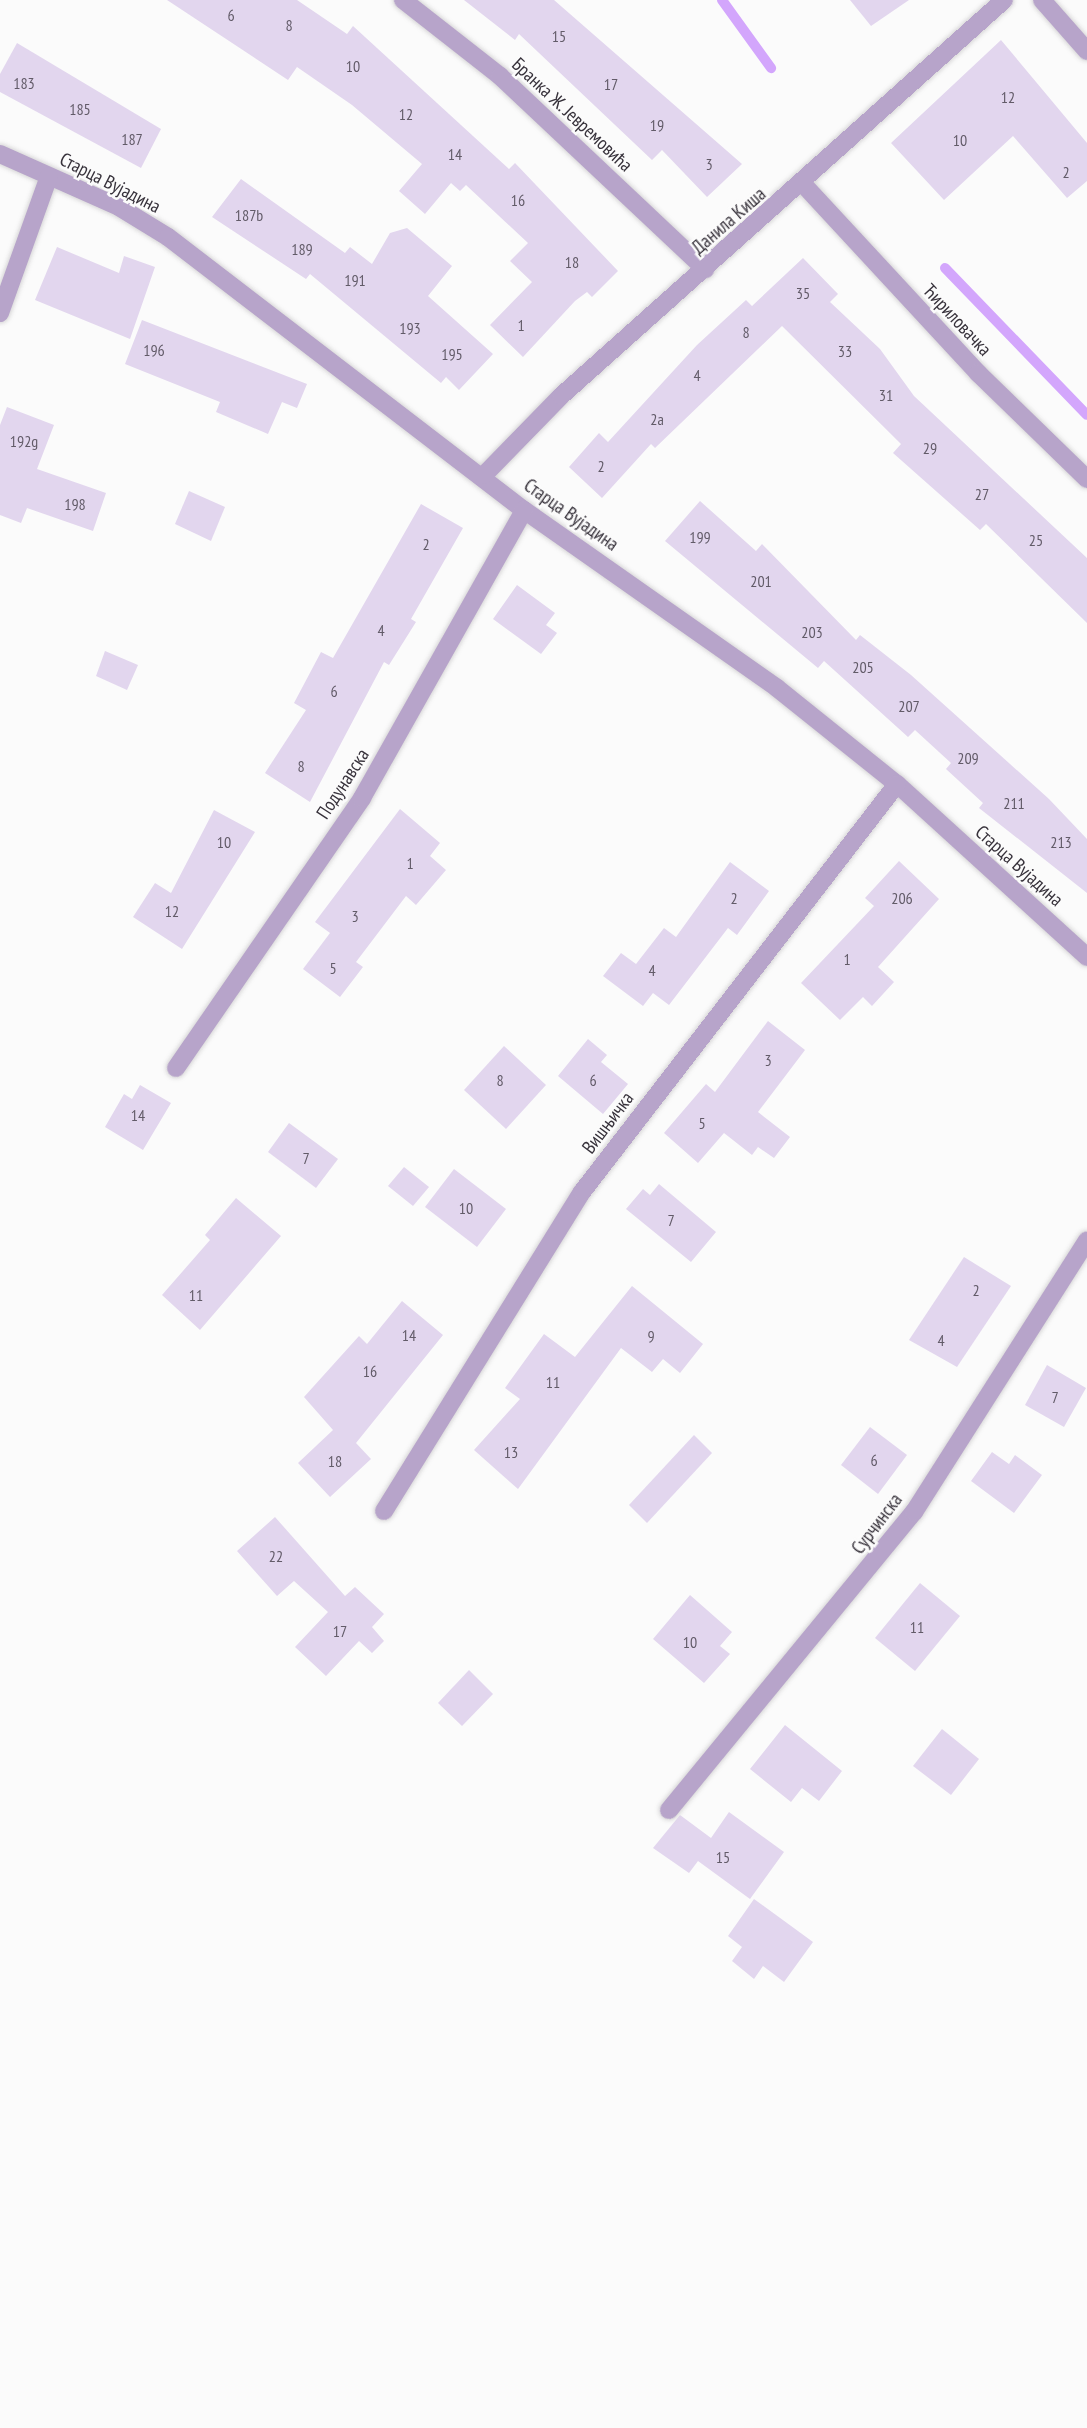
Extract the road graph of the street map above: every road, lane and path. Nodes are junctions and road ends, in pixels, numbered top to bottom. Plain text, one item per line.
1 (403, 0) edge
2 (1004, 0) edge
3 (1042, 0) edge
4 (1087, 51) edge
5 (0, 154) edge
6 (49, 176) junction
7 (803, 184) junction
8 (705, 270) junction
9 (0, 313) edge
10 (484, 475) junction
11 (1087, 479) edge
12 (524, 510) junction
13 (897, 784) junction
14 (1087, 957) edge
15 (176, 1068) dead end
16 (1087, 1240) edge
17 (384, 1511) dead end
18 (669, 1810) dead end

1 - 8 street, Бранка Ж. Јевремовића
2 - 7 street, Данила Киша
3 - 4 street
5 - 6 street, Старца Вујадина
6 - 9 street
6 - 10 street, Старца Вујадина
7 - 8 street, Данила Киша
7 - 11 street, Ћириловачка
8 - 10 street, Данила Киша
10 - 12 street, Старца Вујадина
12 - 13 street, Старца Вујадина
12 - 15 street, Подунавска
13 - 14 street, Старца Вујадина
13 - 17 street, Вишњичка
16 - 18 street, Сурчинска

